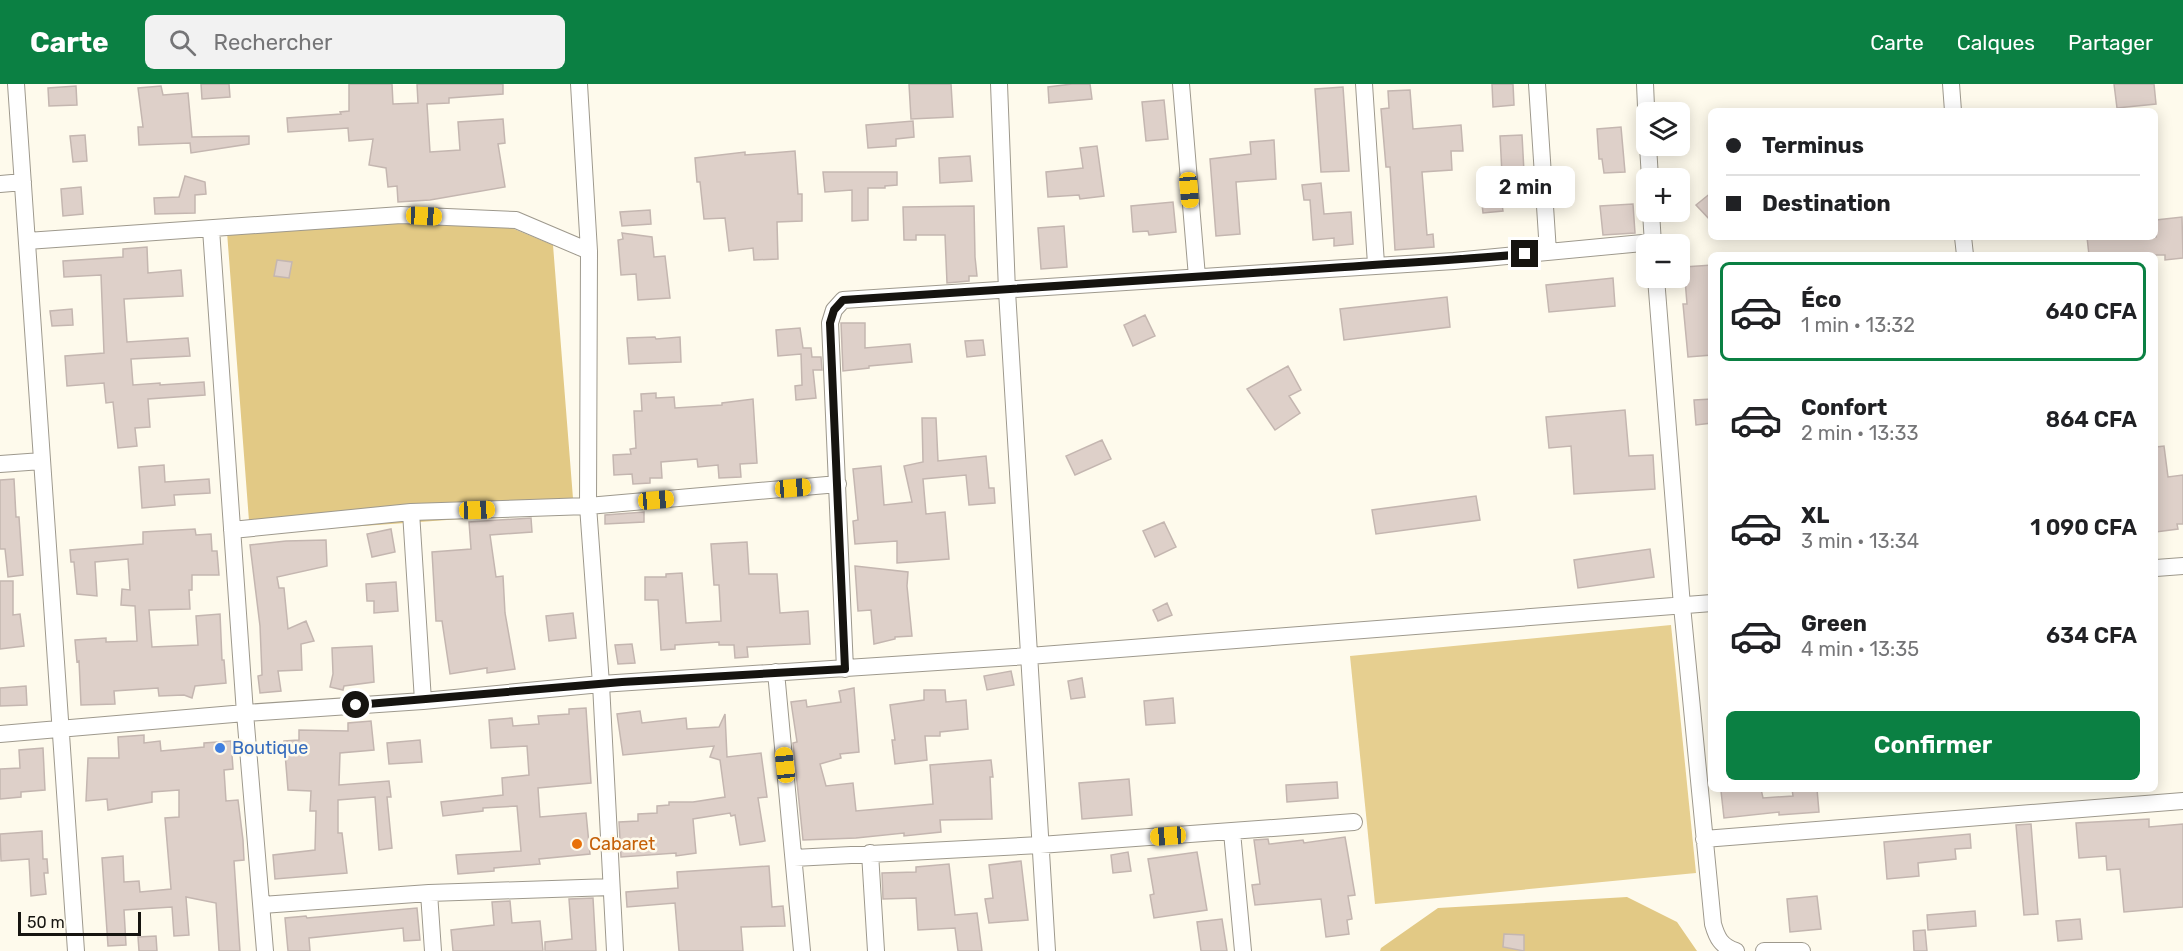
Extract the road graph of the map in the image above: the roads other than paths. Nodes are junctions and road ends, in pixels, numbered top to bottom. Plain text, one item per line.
1 (16, 84) edge
2 (579, 84) edge
3 (999, 84) edge
4 (1180, 84) edge
5 (1364, 84) edge
6 (1537, 84) edge
7 (1645, 84) edge
8 (1951, 84) edge
9 (1646, 102) edge
10 (1953, 108) edge
11 (23, 182) junction
12 (0, 184) edge
13 (211, 229) junction
14 (27, 241) junction
15 (1636, 244) edge
16 (589, 251) junction
17 (1548, 252) junction
18 (1376, 264) junction
19 (1197, 277) junction
20 (1657, 288) edge
21 (1007, 291) junction
22 (42, 461) junction
23 (0, 464) edge
24 (838, 484) junction
25 (588, 506) junction
26 (411, 512) junction
27 (232, 530) junction
28 (2183, 566) edge
29 (2158, 567) edge
30 (1708, 603) edge
31 (1682, 606) junction
32 (1029, 656) junction
33 (845, 669) junction
34 (776, 672) junction
35 (601, 684) junction
36 (423, 700) junction
37 (245, 713) junction
38 (60, 729) junction
39 (0, 734) edge
40 (2183, 801) edge
41 (1354, 822) dead end
42 (1232, 832) junction
43 (1704, 839) junction
44 (1040, 845) junction
45 (870, 854) junction
46 (794, 858) junction
47 (611, 887) junction
48 (429, 893) junction
49 (262, 905) junction
50 (76, 951) edge
51 (265, 951) edge
52 (433, 951) edge
53 (615, 951) edge
54 (802, 951) edge
55 (876, 951) edge
56 (1047, 951) edge
57 (1243, 951) edge
58 (1736, 951) edge
59 (1764, 951) edge
60 (1802, 951) edge

1 - 11 street
2 - 16 street
3 - 21 street
4 - 19 street
5 - 18 street
6 - 17 street
7 - 9 street
8 - 10 street
11 - 12 street
11 - 14 street
13 - 14 street
13 - 16 street
13 - 27 street
14 - 22 street
15 - 17 street
16 - 25 street
17 - 18 street
18 - 19 street
19 - 21 street
20 - 31 street
21 - 24 street
21 - 32 street
22 - 23 street
22 - 38 street
24 - 25 street
24 - 33 street
25 - 26 street
25 - 35 street
26 - 27 street
26 - 36 street
27 - 37 street
28 - 29 street
30 - 31 street
31 - 32 street
31 - 43 street
32 - 33 street
32 - 44 street
33 - 34 street
34 - 35 street
34 - 46 street
35 - 36 street
35 - 47 street
36 - 37 street
37 - 38 street
37 - 49 street
38 - 39 street
38 - 50 street
40 - 43 street
41 - 42 street
42 - 44 street
42 - 57 street
43 - 58 street
44 - 45 street
44 - 56 street
45 - 46 street
45 - 55 street
46 - 54 street
47 - 48 street
47 - 53 street
48 - 49 street
48 - 52 street
49 - 51 street
59 - 60 street

